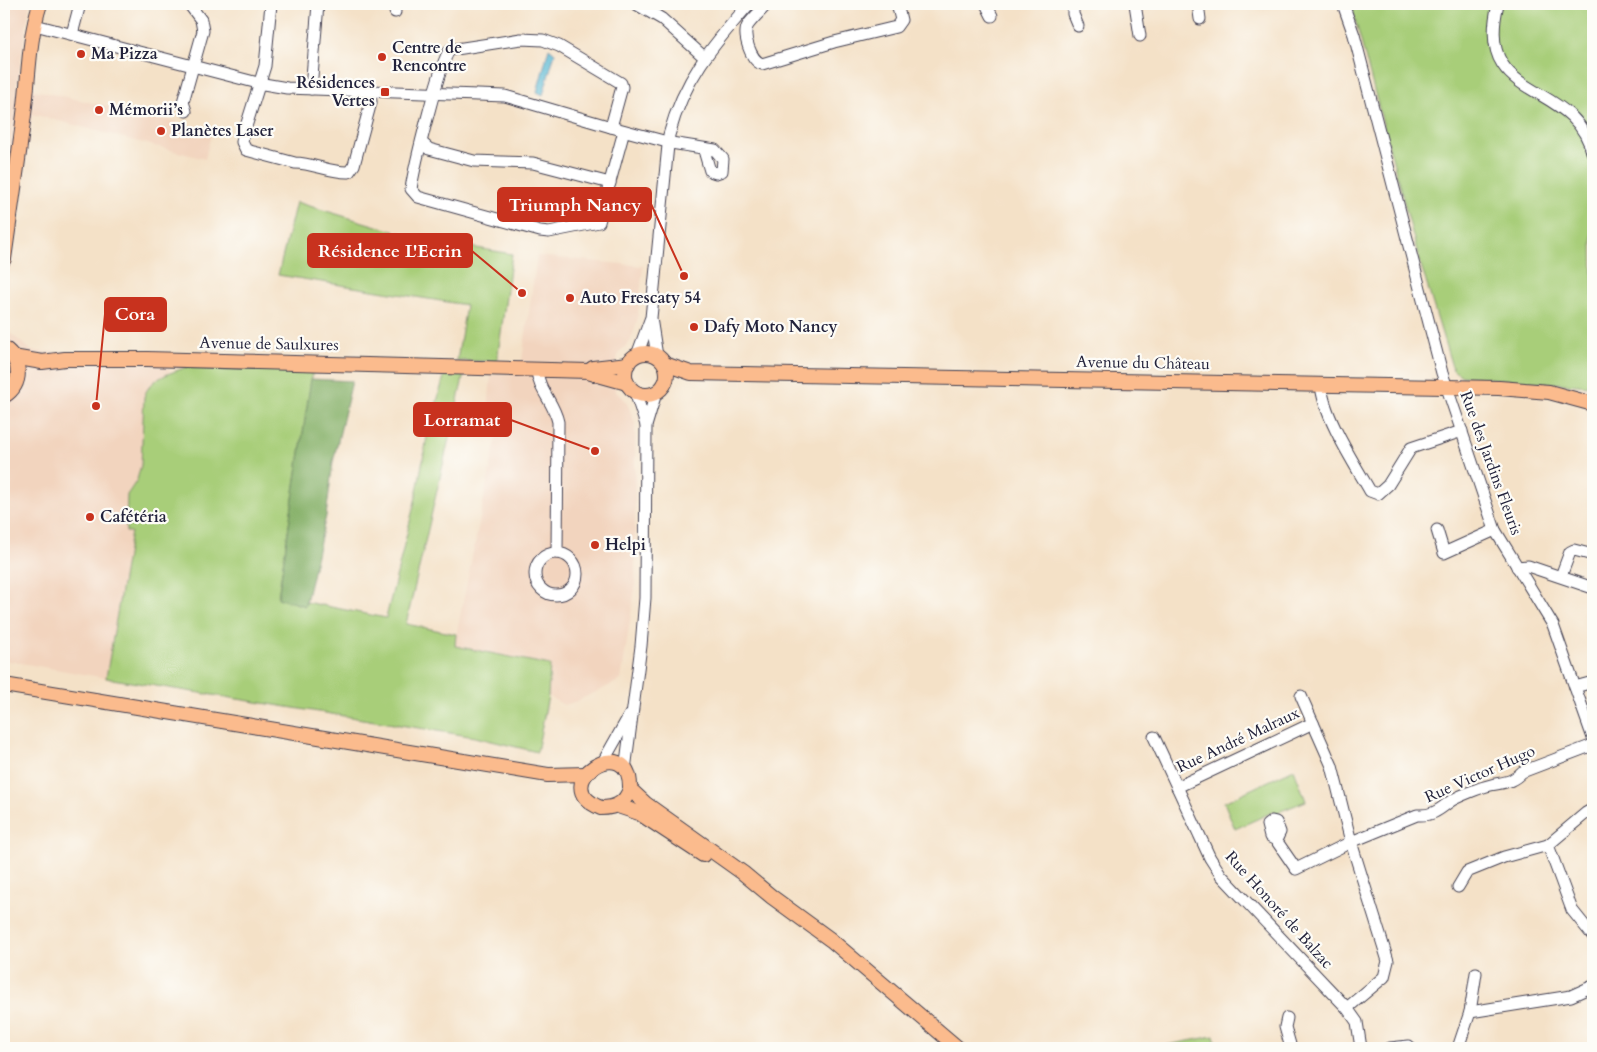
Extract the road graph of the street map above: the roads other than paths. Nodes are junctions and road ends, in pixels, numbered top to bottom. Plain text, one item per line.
1 (40, 4) edge
2 (80, 4) edge
3 (189, 4) edge
4 (271, 4) edge
5 (318, 4) edge
6 (636, 4) edge
7 (750, 4) edge
8 (767, 4) edge
9 (897, 4) edge
10 (986, 4) edge
11 (1073, 4) edge
12 (1135, 4) edge
13 (1198, 4) edge
14 (1343, 4) edge
15 (1498, 4) edge
16 (992, 16) dead end
17 (1200, 19) dead end
18 (35, 24) junction
19 (1078, 26) dead end
20 (72, 34) junction
21 (1140, 36) dead end
22 (704, 57) junction
23 (193, 65) junction
24 (28, 68) junction
25 (258, 83) junction
26 (311, 89) junction
27 (370, 91) junction
28 (434, 93) junction
29 (186, 111) dead end
30 (611, 127) junction
31 (624, 130) junction
32 (667, 142) junction
33 (422, 143) junction
34 (707, 150) dead end
35 (1593, 155) edge
36 (8, 172) junction
37 (610, 183) junction
38 (4, 200) edge
39 (10, 214) junction
40 (4, 259) edge
41 (651, 318) junction
42 (9, 352) edge
43 (633, 360) junction
44 (661, 360) junction
45 (42, 362) junction
46 (537, 370) junction
47 (589, 371) junction
48 (691, 373) junction
49 (18, 378) junction
50 (1321, 384) junction
51 (631, 387) junction
52 (1447, 387) junction
53 (660, 389) junction
54 (4, 396) edge
55 (1593, 403) edge
56 (646, 426) junction
57 (1462, 431) junction
58 (1437, 530) dead end
59 (1494, 530) junction
60 (557, 553) dead end
61 (1593, 555) edge
62 (1517, 567) junction
63 (1561, 576) junction
64 (1593, 588) edge
65 (1593, 682) edge
66 (4, 685) edge
67 (1576, 687) junction
68 (1301, 696) dead end
69 (631, 712) junction
70 (1314, 724) junction
71 (1154, 737) dead end
72 (1593, 738) edge
73 (1593, 745) edge
74 (603, 762) junction
75 (625, 770) junction
76 (586, 774) junction
77 (548, 775) junction
78 (1177, 787) junction
79 (630, 789) junction
80 (584, 792) junction
81 (618, 806) junction
82 (1593, 809) edge
83 (1276, 840) dead end
84 (1351, 842) junction
85 (1548, 845) junction
86 (1458, 886) dead end
87 (772, 897) junction
88 (1593, 936) edge
89 (1476, 973) dead end
90 (1593, 986) edge
91 (1347, 1008) junction
92 (1470, 1012) junction
93 (1287, 1018) dead end
94 (1409, 1046) dead end
95 (958, 1048) edge
96 (1291, 1048) edge
97 (1361, 1048) edge
98 (1390, 1048) edge
99 (1458, 1048) edge

1 - 18 main road
2 - 20 street
3 - 23 street
4 - 25 street
5 - 26 street
6 - 22 street
7 - 22 street
8 - 9 street
10 - 16 street
11 - 19 street
12 - 21 street
13 - 17 street
14 - 52 street, Rue des Jardins Fleuris
15 - 35 street
18 - 20 street
18 - 24 main road
20 - 23 street
22 - 32 street
23 - 25 street
23 - 29 street
24 - 36 main road
24 - 39 main road
25 - 26 street
25 - 27 street
26 - 27 street
27 - 28 street
28 - 30 street
28 - 30 street
28 - 33 street
30 - 31 street
31 - 32 street
31 - 37 street
32 - 34 street
32 - 41 street
33 - 37 street
33 - 37 street
36 - 38 main road
36 - 39 main road
39 - 40 main road
41 - 43 street
41 - 44 street
42 - 45 main road
42 - 49 main road
43 - 44 main road
43 - 47 main road
43 - 51 main road
44 - 48 main road, Avenue du Château
44 - 53 main road
45 - 46 main road, Avenue de Saulxures
45 - 49 main road
46 - 47 main road
46 - 60 street
47 - 51 main road
48 - 50 main road, Avenue du Château
48 - 53 main road, Avenue du Château
49 - 54 main road
50 - 52 main road, Avenue du Château
50 - 57 street
51 - 53 main road
51 - 56 street
52 - 55 main road, Avenue du Château
52 - 57 street, Rue des Jardins Fleuris
53 - 56 street
56 - 69 street
57 - 59 street, Rue des Jardins Fleuris
58 - 59 street
59 - 62 street, Rue des Jardins Fleuris
61 - 63 street
62 - 63 street
62 - 67 street, Rue des Jardins Fleuris
63 - 64 street
65 - 67 street
66 - 77 main road
67 - 72 street, Rue des Jardins Fleuris
68 - 70 street
69 - 74 street
69 - 75 street
70 - 78 street, Rue André Malraux
70 - 84 street
71 - 78 street, Rue Honoré de Balzac
73 - 84 street, Rue Victor Hugo
74 - 75 main road
74 - 76 main road
75 - 79 main road
76 - 77 main road
76 - 80 main road
77 - 80 main road
78 - 91 street, Rue Honoré de Balzac
79 - 81 main road
79 - 87 main road
80 - 81 main road
81 - 87 main road
82 - 85 street
83 - 84 street, Rue Victor Hugo
84 - 91 street
85 - 86 street
85 - 88 street
87 - 95 main road
89 - 92 street
90 - 92 street
91 - 97 street, Rue Honoré de Balzac
92 - 99 street
93 - 96 street
94 - 98 street

